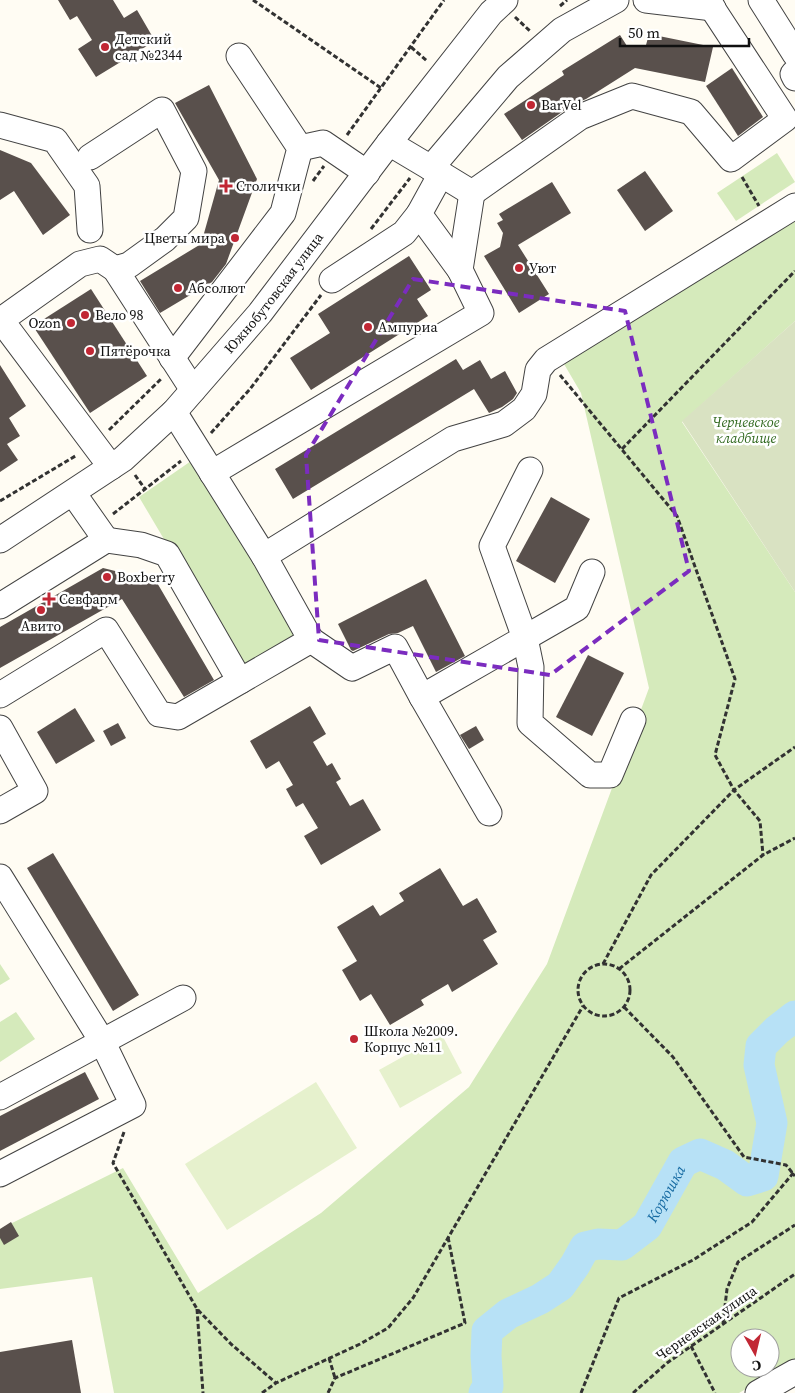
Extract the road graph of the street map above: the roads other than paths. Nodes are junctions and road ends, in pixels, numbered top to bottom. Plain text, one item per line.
1 (505, 0) edge
2 (616, 0) edge
3 (646, 0) edge
4 (761, 0) edge
5 (710, 4) edge
6 (795, 54) edge
7 (239, 56) dead end
8 (795, 72) edge
9 (795, 78) edge
10 (0, 125) edge
11 (790, 128) edge
12 (389, 143) junction
13 (300, 148) junction
14 (90, 157) dead end
15 (431, 168) junction
16 (367, 173) junction
17 (472, 193) junction
18 (795, 206) edge
19 (419, 214) junction
20 (90, 230) dead end
21 (115, 269) junction
22 (460, 270) junction
23 (332, 280) road end
24 (172, 358) junction
25 (193, 390) junction
26 (174, 412) junction
27 (111, 467) junction
28 (530, 470) dead end
29 (212, 473) junction
30 (73, 493) junction
31 (102, 534) junction
32 (0, 540) edge
33 (264, 556) junction
34 (592, 572) dead end
35 (0, 606) edge
36 (524, 638) junction
37 (311, 640) junction
38 (240, 681) junction
39 (0, 695) edge
40 (422, 697) junction
41 (633, 720) dead end
42 (0, 728) edge
43 (0, 811) edge
44 (489, 813) dead end
45 (0, 877) edge
46 (183, 998) dead end
47 (102, 1041) junction
48 (0, 1097) edge
49 (0, 1174) edge
50 (795, 1372) edge
51 (758, 1393) edge

1 - 12 street, Южнобутовская улица
2 - 15 street
3 - 5 street
4 - 6 street
5 - 11 street
7 - 13 street
8 - 9 street
10 - 20 street
11 - 17 street
12 - 15 street
12 - 16 street, Южнобутовская улица
13 - 16 street
13 - 24 street
14 - 21 street
15 - 17 street
15 - 19 street
16 - 25 street, Южнобутовская улица
17 - 22 street
18 - 33 street
19 - 22 street
19 - 23 street
21 - 24 street
21 - 27 street
22 - 29 street
24 - 25 street
25 - 26 street, Южнобутовская улица
26 - 27 street, Южнобутовская улица
26 - 29 street
27 - 30 street, Южнобутовская улица
28 - 36 street
29 - 33 street
30 - 31 street
30 - 32 street, Южнобутовская улица
31 - 35 street
31 - 38 street
33 - 37 street
34 - 36 street
36 - 40 street
36 - 41 street
37 - 38 street
37 - 40 street
38 - 39 street
40 - 44 street
42 - 43 street
45 - 47 street
46 - 47 street
47 - 48 street
47 - 49 street
50 - 51 street

